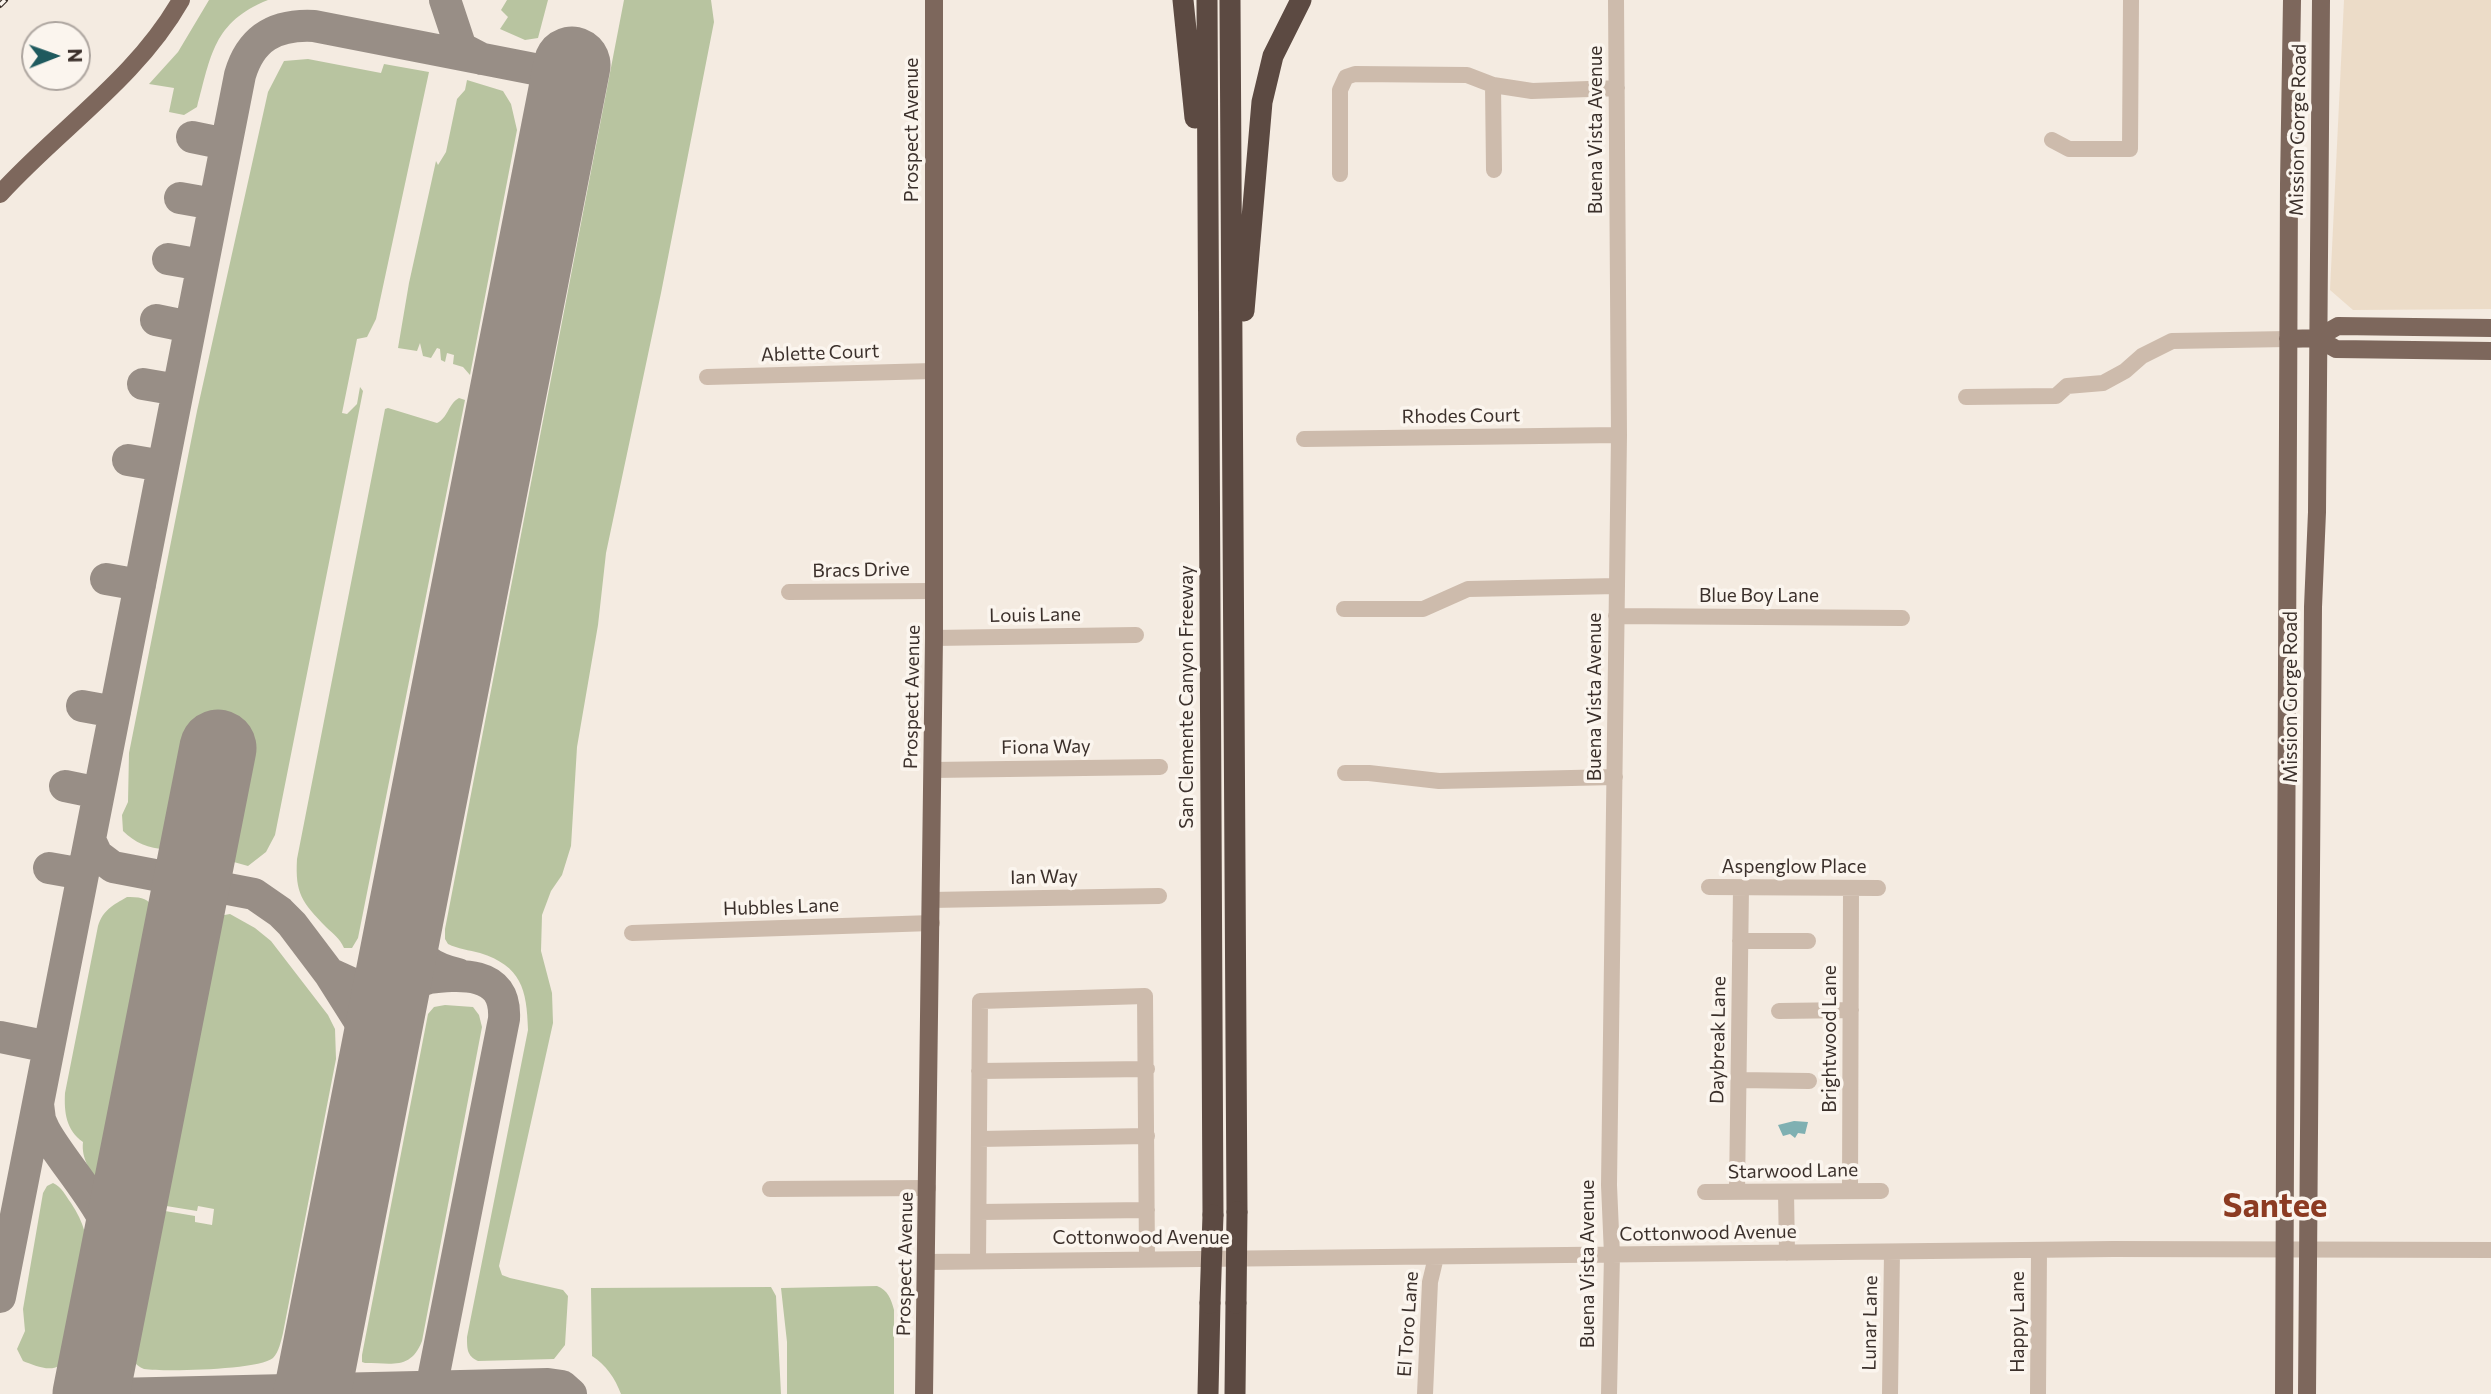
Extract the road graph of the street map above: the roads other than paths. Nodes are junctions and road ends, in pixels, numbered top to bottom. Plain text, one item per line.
1 (181, 0) edge
2 (934, 0) edge
3 (1183, 0) edge
4 (1207, 0) edge
5 (1230, 0) edge
6 (1301, 0) edge
7 (1616, 0) edge
8 (2131, 0) edge
9 (2292, 0) edge
10 (2321, 0) edge
11 (1493, 85) junction
12 (1617, 88) junction
13 (2052, 140) dead end
14 (1494, 170) dead end
15 (1340, 174) dead end
16 (0, 194) edge
17 (1208, 234) junction
18 (2491, 328) edge
19 (2317, 338) junction
20 (2288, 339) junction
21 (2491, 351) edge
22 (933, 371) junction
23 (707, 377) dead end
24 (1966, 397) dead end
25 (1619, 435) junction
26 (1304, 439) dead end
27 (1233, 509) junction
28 (1617, 586) junction
29 (933, 591) junction
30 (789, 592) dead end
31 (1344, 609) dead end
32 (1616, 616) junction
33 (1902, 618) dead end
34 (1136, 635) dead end
35 (934, 638) junction
36 (1160, 767) dead end
37 (932, 770) junction
38 (1345, 774) dead end
39 (1615, 778) junction
40 (1709, 887) dead end
41 (1741, 887) junction
42 (1851, 888) junction
43 (1878, 888) dead end
44 (1159, 896) dead end
45 (930, 900) junction
46 (932, 923) junction
47 (632, 933) dead end
48 (1740, 941) junction
49 (1808, 941) dead end
50 (1851, 1010) junction
51 (1779, 1011) dead end
52 (1147, 1069) junction
53 (979, 1071) junction
54 (1739, 1080) junction
55 (1809, 1081) dead end
56 (1147, 1136) junction
57 (979, 1139) junction
58 (928, 1188) junction
59 (770, 1189) dead end
60 (1850, 1191) junction
61 (1881, 1191) dead end
62 (1705, 1192) dead end
63 (1737, 1192) junction
64 (1786, 1192) junction
65 (1147, 1210) junction
66 (979, 1212) junction
67 (2308, 1249) junction
68 (2285, 1250) junction
69 (2491, 1250) edge
70 (2039, 1251) junction
71 (1892, 1252) junction
72 (1787, 1253) junction
73 (1612, 1255) junction
74 (1436, 1257) junction
75 (1147, 1259) junction
76 (978, 1261) junction
77 (926, 1262) junction
78 (924, 1394) edge
79 (1208, 1394) edge
80 (1235, 1394) edge
81 (1425, 1394) edge
82 (1609, 1394) edge
83 (1890, 1394) edge
84 (2038, 1394) edge
85 (2284, 1394) edge
86 (2307, 1394) edge

1 - 16 main road
2 - 22 main road, Prospect Avenue
3 - 17 highway
4 - 17 highway, San Clemente Canyon Freeway
5 - 27 highway
6 - 27 highway
7 - 12 street, Buena Vista Avenue
8 - 13 street
9 - 20 main road, Mission Gorge Road
10 - 19 main road, Mission Gorge Road
11 - 12 street
11 - 14 street
11 - 15 street
12 - 25 street, Buena Vista Avenue
17 - 79 highway, San Clemente Canyon Freeway, bridge
18 - 19 main road
19 - 20 main road
19 - 21 main road
19 - 67 main road, Mission Gorge Road
20 - 24 street
20 - 68 main road, Mission Gorge Road
22 - 23 street, Ablette Court
22 - 29 main road, Prospect Avenue
25 - 26 street, Rhodes Court
25 - 28 street, Buena Vista Avenue
27 - 80 highway, bridge
28 - 31 street
28 - 32 street, Buena Vista Avenue
29 - 30 street, Bracs Drive
29 - 35 main road, Prospect Avenue
32 - 33 street, Blue Boy Lane
32 - 39 street, Buena Vista Avenue
34 - 35 street, Louis Lane
35 - 37 main road, Prospect Avenue
36 - 37 street, Fiona Way
37 - 45 main road, Prospect Avenue
38 - 39 street
39 - 73 street, Buena Vista Avenue
40 - 41 street, Aspenglow Place
41 - 42 street, Aspenglow Place
41 - 48 street, Daybreak Lane
42 - 43 street, Aspenglow Place
42 - 50 street, Brightwood Lane
44 - 45 street, Ian Way
45 - 46 main road, Prospect Avenue
46 - 47 street, Hubbles Lane
46 - 58 main road, Prospect Avenue
48 - 49 street
48 - 54 street, Daybreak Lane
50 - 51 street
50 - 60 street, Brightwood Lane
52 - 53 street
52 - 53 street
52 - 56 street
53 - 57 street
54 - 55 street
54 - 63 street, Daybreak Lane
56 - 57 street
56 - 65 street
57 - 66 street
58 - 59 street
58 - 77 main road, Prospect Avenue
60 - 61 street, Starwood Lane
60 - 64 street, Starwood Lane
62 - 63 street, Starwood Lane
63 - 64 street, Starwood Lane
64 - 72 street
65 - 66 street
65 - 75 street
66 - 76 street
67 - 68 street, Cottonwood Avenue
67 - 69 street, Cottonwood Avenue
67 - 86 main road, Mission Gorge Road
68 - 70 street, Cottonwood Avenue
68 - 85 main road, Mission Gorge Road
70 - 71 street, Cottonwood Avenue
70 - 84 street, Happy Lane
71 - 72 street, Cottonwood Avenue
71 - 83 street, Lunar Lane
72 - 73 street, Cottonwood Avenue
73 - 74 street, Cottonwood Avenue
73 - 82 street, Buena Vista Avenue
74 - 75 street, Cottonwood Avenue
74 - 81 street, El Toro Lane
75 - 76 street, Cottonwood Avenue
76 - 77 street, Cottonwood Avenue
77 - 78 main road, Prospect Avenue

